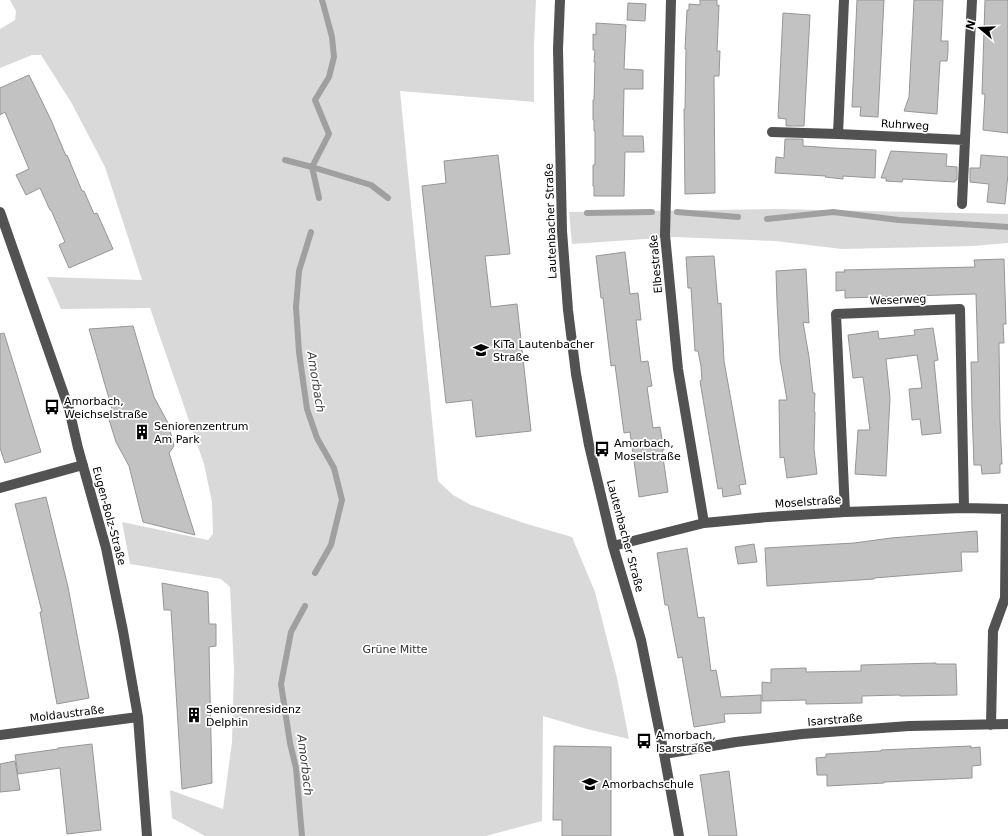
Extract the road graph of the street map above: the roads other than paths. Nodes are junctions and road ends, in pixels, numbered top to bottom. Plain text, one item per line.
1 (560, 0) edge
2 (671, 0) edge
3 (844, 0) edge
4 (972, 0) edge
5 (772, 132) dead end
6 (838, 134) junction
7 (965, 140) junction
8 (962, 204) dead end
9 (0, 213) edge
10 (83, 465) junction
11 (0, 488) edge
12 (964, 508) junction
13 (1007, 509) edge
14 (845, 512) junction
15 (704, 523) junction
16 (613, 546) junction
17 (138, 718) junction
18 (1008, 724) edge
19 (991, 725) junction
20 (0, 735) edge
21 (664, 754) junction
22 (147, 836) edge
23 (679, 836) edge

1 - 16 street, Lautenbacher Straße
2 - 15 street, Elbestraße
3 - 6 street
4 - 7 street
5 - 6 street, Ruhrweg
6 - 7 street, Ruhrweg
7 - 8 street
9 - 10 street, Eugen-Bolz-Straße
10 - 11 street
10 - 17 street, Eugen-Bolz-Straße
12 - 13 street, Moselstraße
12 - 14 street, Moselstraße
12 - 14 street, Weserweg
13 - 19 street
14 - 15 street, Moselstraße
15 - 16 street, Moselstraße
16 - 21 street, Lautenbacher Straße
17 - 20 street, Moldaustraße
17 - 22 street, Eugen-Bolz-Straße
18 - 19 street, Isarstraße
19 - 21 street, Isarstraße
21 - 23 street, Lautenbacher Straße

